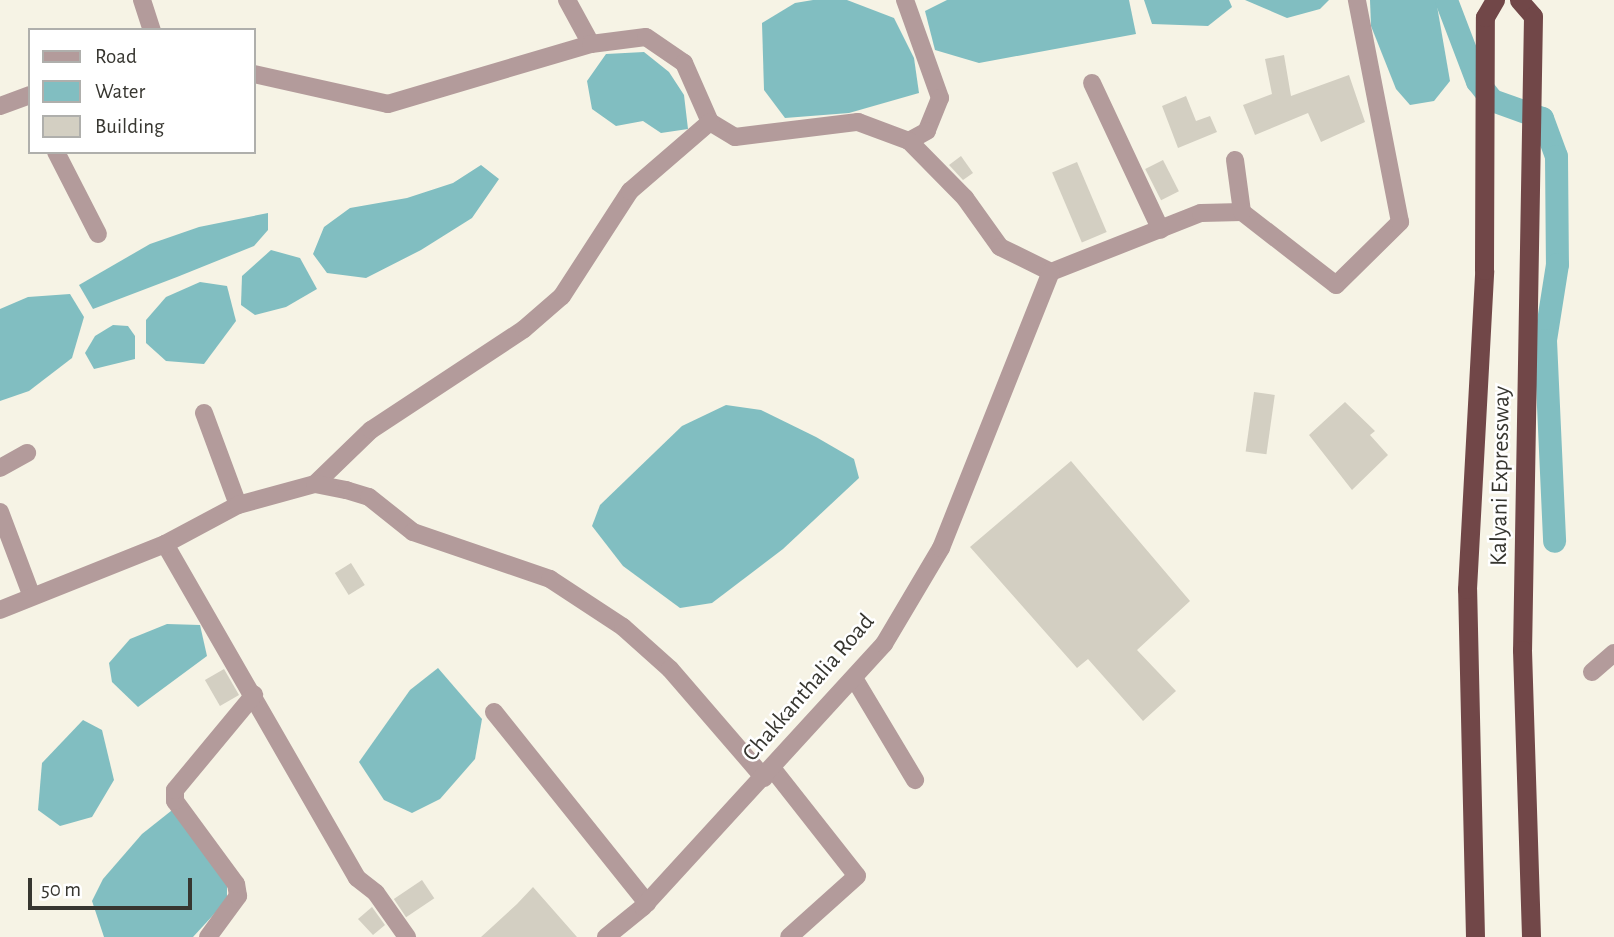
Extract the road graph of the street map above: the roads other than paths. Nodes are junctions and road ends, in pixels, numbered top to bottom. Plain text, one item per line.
1 (142, 0) edge
2 (567, 0) edge
3 (905, 0) edge
4 (1357, 0) edge
5 (1519, 0) edge
6 (1490, 8) edge
7 (151, 28) edge
8 (591, 44) junction
9 (256, 75) edge
10 (1092, 83) dead end
11 (28, 98) edge
12 (0, 106) edge
13 (710, 122) junction
14 (909, 141) junction
15 (57, 154) edge
16 (1235, 160) dead end
17 (1242, 212) junction
18 (1161, 230) junction
19 (98, 234) dead end
20 (1051, 272) junction
21 (204, 413) dead end
22 (27, 453) dead end
23 (0, 468) edge
24 (316, 484) junction
25 (238, 505) junction
26 (0, 512) edge
27 (165, 544) junction
28 (31, 594) junction
29 (0, 610) edge
30 (1614, 653) edge
31 (1592, 672) dead end
32 (854, 678) junction
33 (254, 695) junction
34 (494, 712) dead end
35 (768, 773) junction
36 (915, 780) dead end
37 (646, 903) junction
38 (208, 937) edge
39 (407, 937) edge
40 (606, 937) edge
41 (789, 937) edge
42 (1475, 937) edge
43 (1531, 937) edge

1 - 7 street
2 - 8 street
3 - 14 street
4 - 17 street
5 - 43 highway, Kalyani Expressway
6 - 42 highway
8 - 9 street
8 - 13 street
10 - 18 street
11 - 12 street
13 - 14 street
13 - 24 street
14 - 20 street
15 - 19 street
16 - 17 street
17 - 18 street
18 - 20 street
20 - 32 street, Chakkanthalia Road
21 - 25 street
22 - 23 street
24 - 25 street
24 - 35 street
25 - 27 street
26 - 28 street
27 - 28 street
27 - 33 street
28 - 29 street
30 - 31 street
32 - 35 street, Chakkanthalia Road
32 - 36 street
33 - 38 street
33 - 39 street
34 - 37 street
35 - 37 street, Chakkanthalia Road
35 - 41 street
37 - 40 street, Chakkanthalia Road

